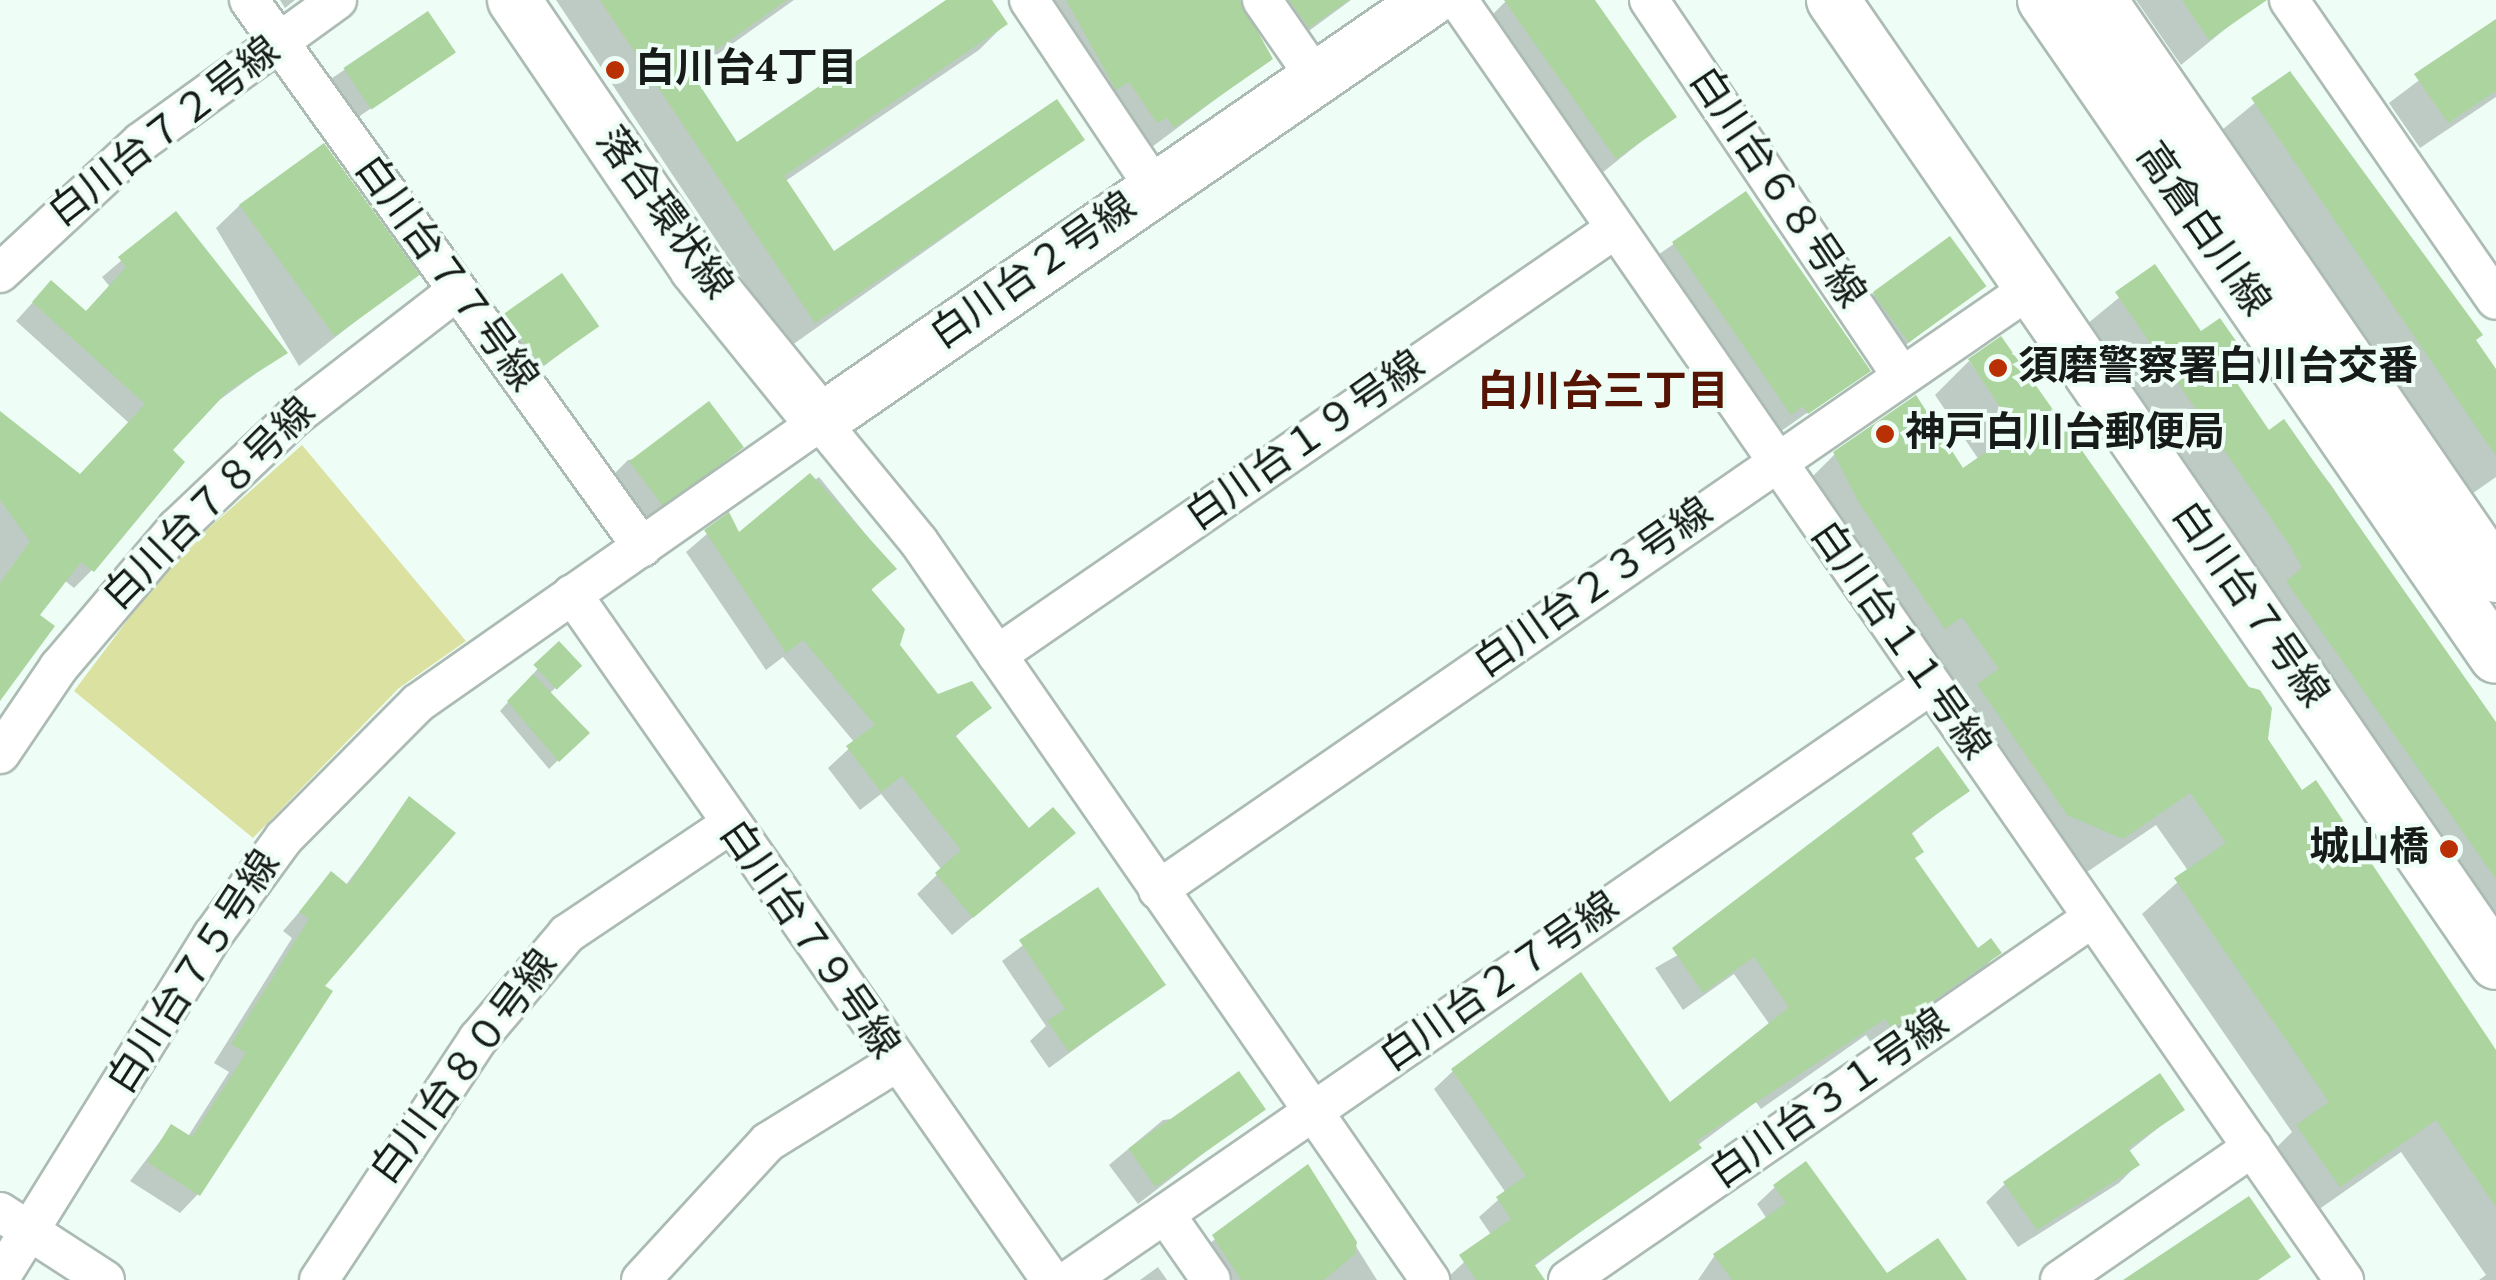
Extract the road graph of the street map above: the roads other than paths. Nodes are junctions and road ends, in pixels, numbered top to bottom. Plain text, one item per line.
1 (248, 0) edge
2 (338, 0) edge
3 (514, 0) edge
4 (1029, 0) edge
5 (1262, 0) edge
6 (1430, 0) edge
7 (1458, 0) edge
8 (1649, 0) edge
9 (1833, 0) edge
10 (2044, 0) edge
11 (2100, 0) edge
12 (2288, 0) edge
13 (278, 43) junction
14 (1316, 78) junction
15 (1155, 188) junction
16 (1615, 230) junction
17 (0, 273) edge
18 (2031, 288) junction
19 (457, 290) junction
20 (2496, 300) edge
21 (1902, 376) junction
22 (820, 421) junction
23 (1776, 464) junction
24 (642, 547) junction
25 (2496, 576) edge
26 (572, 594) junction
27 (997, 655) junction
28 (2496, 657) edge
29 (1931, 685) junction
30 (0, 754) edge
31 (728, 826) junction
32 (1158, 890) junction
33 (2092, 919) junction
34 (2496, 963) edge
35 (894, 1064) junction
36 (1314, 1111) junction
37 (2253, 1147) junction
38 (1165, 1214) junction
39 (15, 1222) edge
40 (0, 1278) edge
41 (105, 1280) edge
42 (319, 1280) edge
43 (641, 1280) edge
44 (1051, 1280) edge
45 (1069, 1280) edge
46 (1211, 1280) edge
47 (1430, 1280) edge
48 (1568, 1280) edge
49 (2060, 1280) edge
50 (2344, 1280) edge

1 - 13 street, 白川台７７号線
2 - 13 street, 白川台７２号線
3 - 22 street, 落合環状線
4 - 15 street
5 - 14 street
6 - 14 street, 白川台２号線
7 - 16 street, 白川台１１号線
8 - 21 street, 白川台６８号線
9 - 18 street, 白川台７号線
10 - 28 street, 高倉白川線
11 - 25 street, 高倉白川線
12 - 20 street
13 - 17 street, 白川台７２号線
13 - 19 street, 白川台７７号線
14 - 15 street, 白川台２号線
15 - 22 street, 白川台２号線
16 - 23 street, 白川台１１号線
16 - 27 street, 白川台１９号線
18 - 21 street, 白川台２３号線
18 - 34 street, 白川台７号線
19 - 24 street, 白川台７７号線
19 - 30 street, 白川台７８号線
21 - 23 street, 白川台２３号線
22 - 24 street, 白川台２号線
22 - 27 street
23 - 29 street, 白川台１１号線
23 - 32 street, 白川台２３号線
24 - 26 street, 白川台７５号線
26 - 31 street, 白川台７９号線
26 - 39 street, 白川台７５号線
27 - 32 street
29 - 33 street, 白川台１１号線
29 - 36 street, 白川台２７号線
31 - 35 street, 白川台７９号線
31 - 42 street, 白川台８０号線
32 - 36 street
33 - 37 street, 白川台１１号線
33 - 48 street, 白川台３１号線
35 - 43 street
35 - 44 street, 白川台７９号線
36 - 38 street, 白川台２７号線
36 - 47 street
37 - 49 street
37 - 50 street, 白川台１１号線
38 - 45 street, 白川台２７号線
38 - 46 street
39 - 40 street, 白川台７５号線
39 - 41 street

